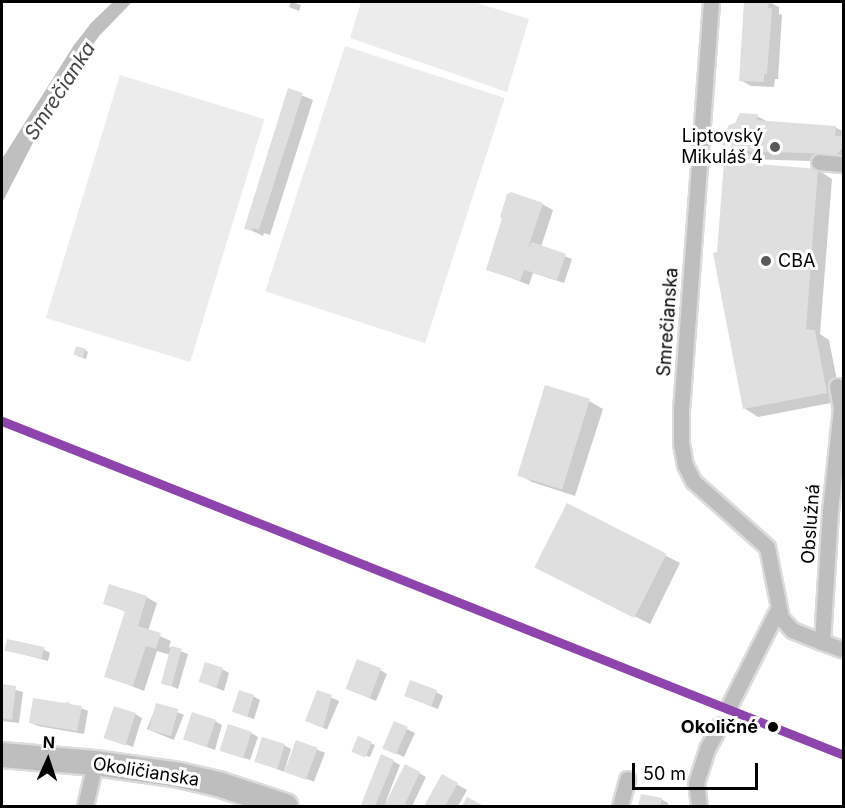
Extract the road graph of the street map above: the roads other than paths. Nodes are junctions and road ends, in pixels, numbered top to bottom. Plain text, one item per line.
1 (711, 2) edge
2 (819, 162) dead end
3 (843, 164) edge
4 (837, 386) dead end
5 (778, 609) junction
6 (822, 642) junction
7 (843, 650) edge
8 (730, 704) dead end
9 (720, 725) dead end
10 (2, 755) edge
11 (95, 763) junction
12 (627, 779) dead end
13 (85, 807) edge
14 (286, 807) edge
15 (620, 807) edge
16 (699, 807) edge

1 - 5 street, Smrečianska
2 - 3 street
4 - 6 street, Obslužná
5 - 6 street
5 - 8 street
6 - 7 street
9 - 16 street
10 - 11 main road, Okoličianska
11 - 13 street
11 - 14 main road, Okoličianska
12 - 15 street

